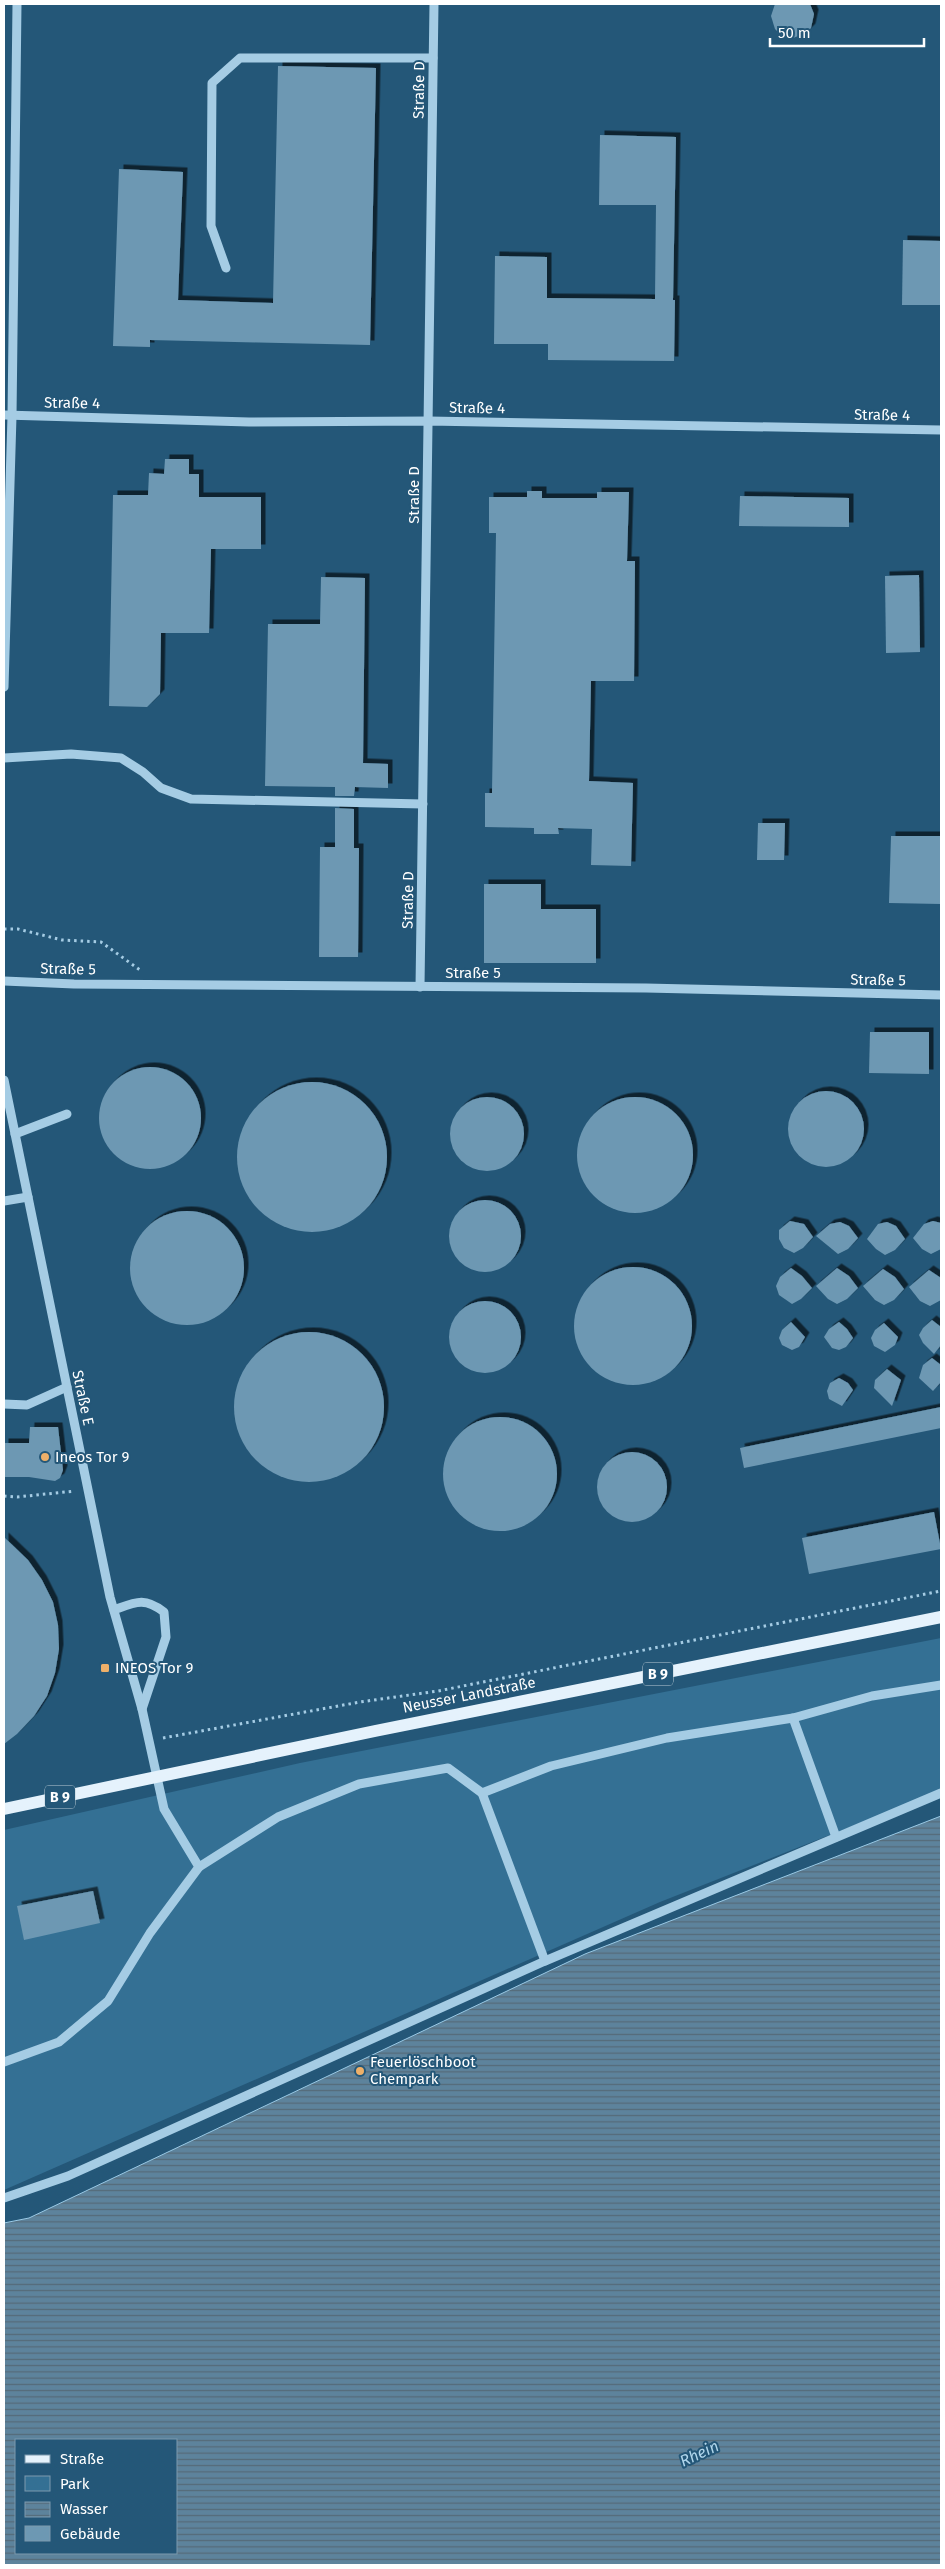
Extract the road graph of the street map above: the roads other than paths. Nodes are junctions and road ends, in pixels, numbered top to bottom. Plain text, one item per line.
1 (17, 4) edge
2 (434, 4) edge
3 (433, 58) junction
4 (226, 268) dead end
5 (8, 416) edge
6 (429, 421) junction
7 (941, 430) edge
8 (4, 687) edge
9 (4, 758) edge
10 (424, 804) junction
11 (4, 981) edge
12 (420, 987) junction
13 (941, 995) edge
14 (4, 1080) edge
15 (67, 1114) dead end
16 (15, 1134) junction
17 (28, 1197) junction
18 (4, 1201) edge
19 (67, 1387) junction
20 (4, 1404) edge
21 (114, 1610) junction
22 (941, 1617) edge
23 (941, 1685) edge
24 (142, 1709) junction
25 (793, 1718) junction
26 (157, 1778) junction
27 (482, 1793) junction
28 (941, 1793) edge
29 (4, 1809) edge
30 (836, 1837) junction
31 (199, 1867) junction
32 (545, 1961) junction
33 (4, 2062) edge
34 (4, 2198) edge

1 - 5 lane
2 - 3 lane, Straße D
3 - 4 lane
3 - 6 lane, Straße D
5 - 6 lane, Straße 4
5 - 8 lane
6 - 7 lane, Straße 4
6 - 10 lane, Straße D
9 - 10 lane
10 - 12 lane, Straße D
11 - 12 lane, Straße 5
12 - 13 lane, Straße 5
14 - 16 lane, Straße E
15 - 16 lane
16 - 17 lane, Straße E
17 - 18 lane
17 - 19 lane, Straße E
19 - 20 lane
19 - 21 lane, Straße E
21 - 24 lane, Straße E
21 - 24 lane
22 - 26 main road, Neusser Landstraße / B 9
23 - 25 lane
24 - 26 lane, Straße E
25 - 27 lane
25 - 30 lane
26 - 29 main road, Neusser Landstraße / B 9
26 - 31 lane, Straße E
27 - 31 lane
27 - 32 lane
28 - 30 lane
30 - 32 lane
31 - 33 lane
32 - 34 lane

